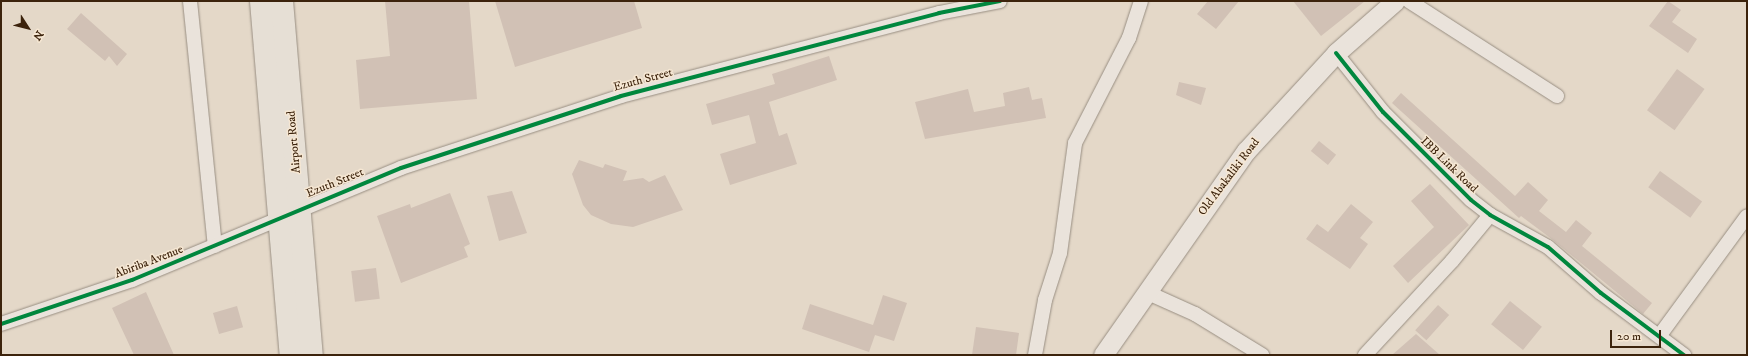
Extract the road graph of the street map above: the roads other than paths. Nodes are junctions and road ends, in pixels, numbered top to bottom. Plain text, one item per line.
1 (190, 1) edge
2 (261, 1) edge
3 (282, 1) edge
4 (1000, 1) edge
5 (1141, 1) edge
6 (1395, 1) edge
7 (1409, 1) edge
8 (1336, 53) junction
9 (1557, 96) dead end
10 (300, 208) junction
11 (1490, 215) junction
12 (1747, 216) edge
13 (280, 218) junction
14 (216, 246) junction
15 (1146, 292) junction
16 (1, 324) edge
17 (1660, 335) junction
18 (291, 355) edge
19 (312, 355) edge
20 (1034, 355) edge
21 (1103, 355) edge
22 (1262, 355) edge
23 (1365, 355) edge
24 (1684, 355) edge

1 - 14 street
2 - 13 main road, Airport Road
3 - 10 main road, Airport Road
4 - 10 street, Ezuth Street
5 - 20 street
6 - 8 main road, Old Abakaliki Road
7 - 9 street
8 - 11 street, IBB Link Road
8 - 15 main road, Old Abakaliki Road
10 - 13 street, Abiriba Avenue
10 - 19 main road, Airport Road
11 - 17 street, IBB Link Road
11 - 23 street
12 - 17 street
13 - 14 street, Abiriba Avenue
13 - 18 main road, Airport Road
14 - 16 street, Abiriba Avenue
15 - 21 main road, Old Abakaliki Road
15 - 22 street
17 - 24 street, IBB Link Road

